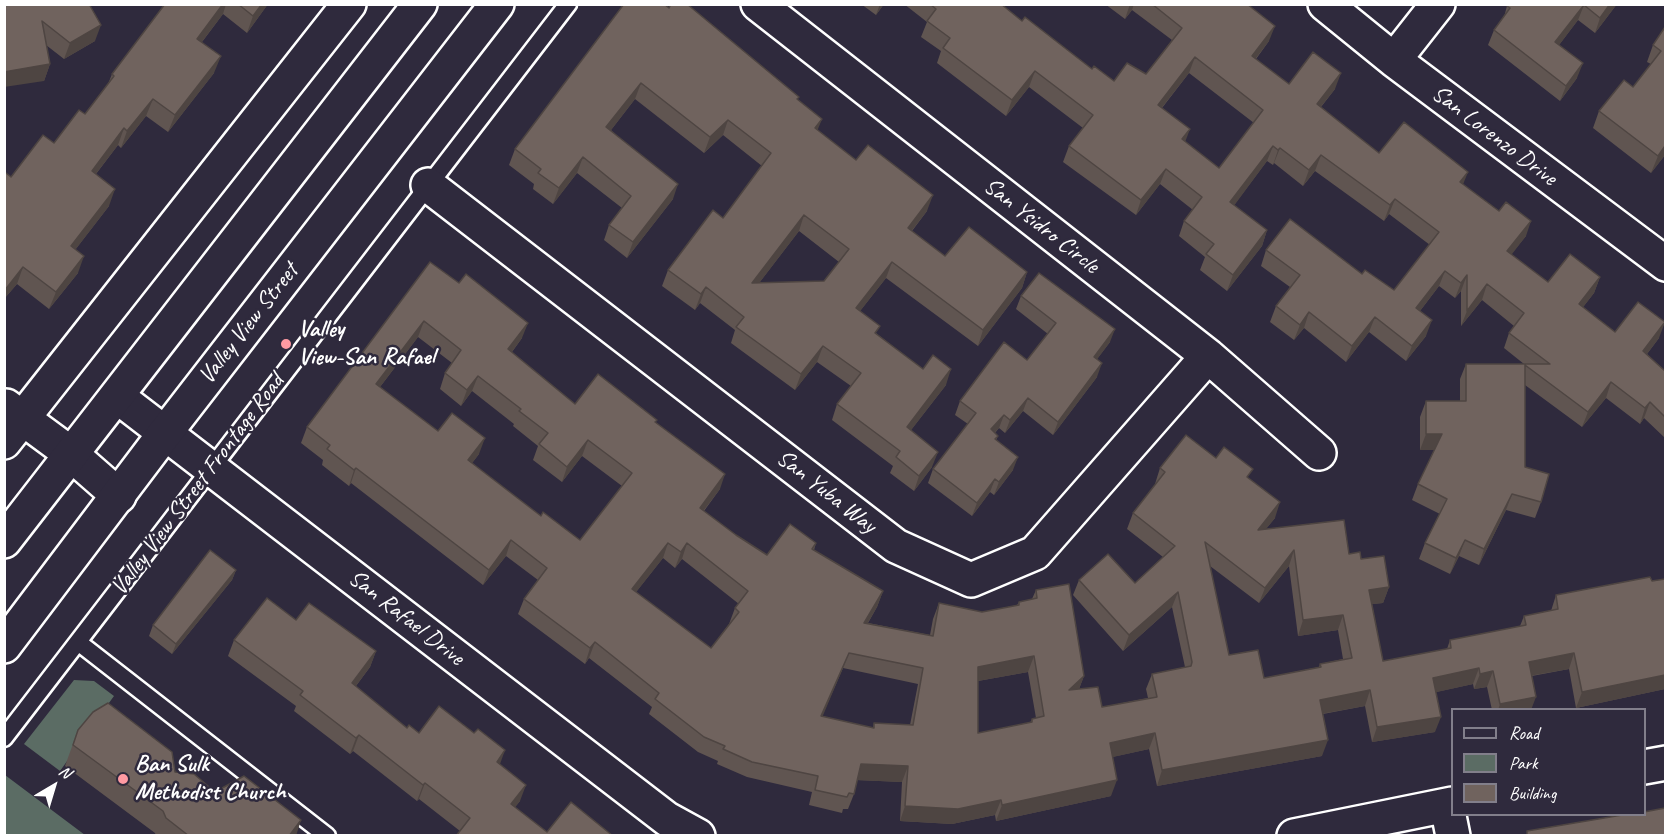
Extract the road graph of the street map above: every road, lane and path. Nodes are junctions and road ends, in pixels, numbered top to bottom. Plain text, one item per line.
1 (349, 4) edge
2 (420, 4) edge
3 (497, 4) edge
4 (568, 4) edge
5 (758, 4) edge
6 (1325, 4) edge
7 (1438, 4) edge
8 (1394, 60) junction
9 (428, 185) junction
10 (1665, 264) edge
11 (1208, 356) junction
12 (118, 397) junction
13 (10, 422) edge
14 (165, 433) junction
15 (1319, 453) dead end
16 (71, 454) junction
17 (212, 468) junction
18 (119, 496) junction
19 (4, 541) edge
20 (78, 642) junction
21 (4, 646) edge
22 (4, 738) edge
23 (1665, 763) edge
24 (1646, 767) edge
25 (1451, 815) edge
26 (327, 836) edge
27 (698, 836) edge
28 (1294, 836) edge

1 - 13 street
2 - 12 street
3 - 14 street, Valley View Street
4 - 9 lane, Valley View Street Frontage Road
5 - 11 street, San Ysidro Circle
6 - 8 street, San Lorenzo Drive
7 - 8 street
8 - 10 street, San Lorenzo Drive
9 - 11 street, San Yuba Way
9 - 17 lane, Valley View Street Frontage Road
11 - 15 street, San Ysidro Circle
12 - 14 street, San Rafael Drive
12 - 16 street
13 - 16 street
14 - 17 street, San Rafael Drive
14 - 18 street, Valley View Street
16 - 18 street
16 - 19 street
17 - 20 lane, Valley View Street Frontage Road
17 - 27 street, San Rafael Drive
18 - 21 street, Valley View Street
20 - 22 lane, Valley View Street Frontage Road
20 - 26 lane
23 - 24 street
25 - 28 street

